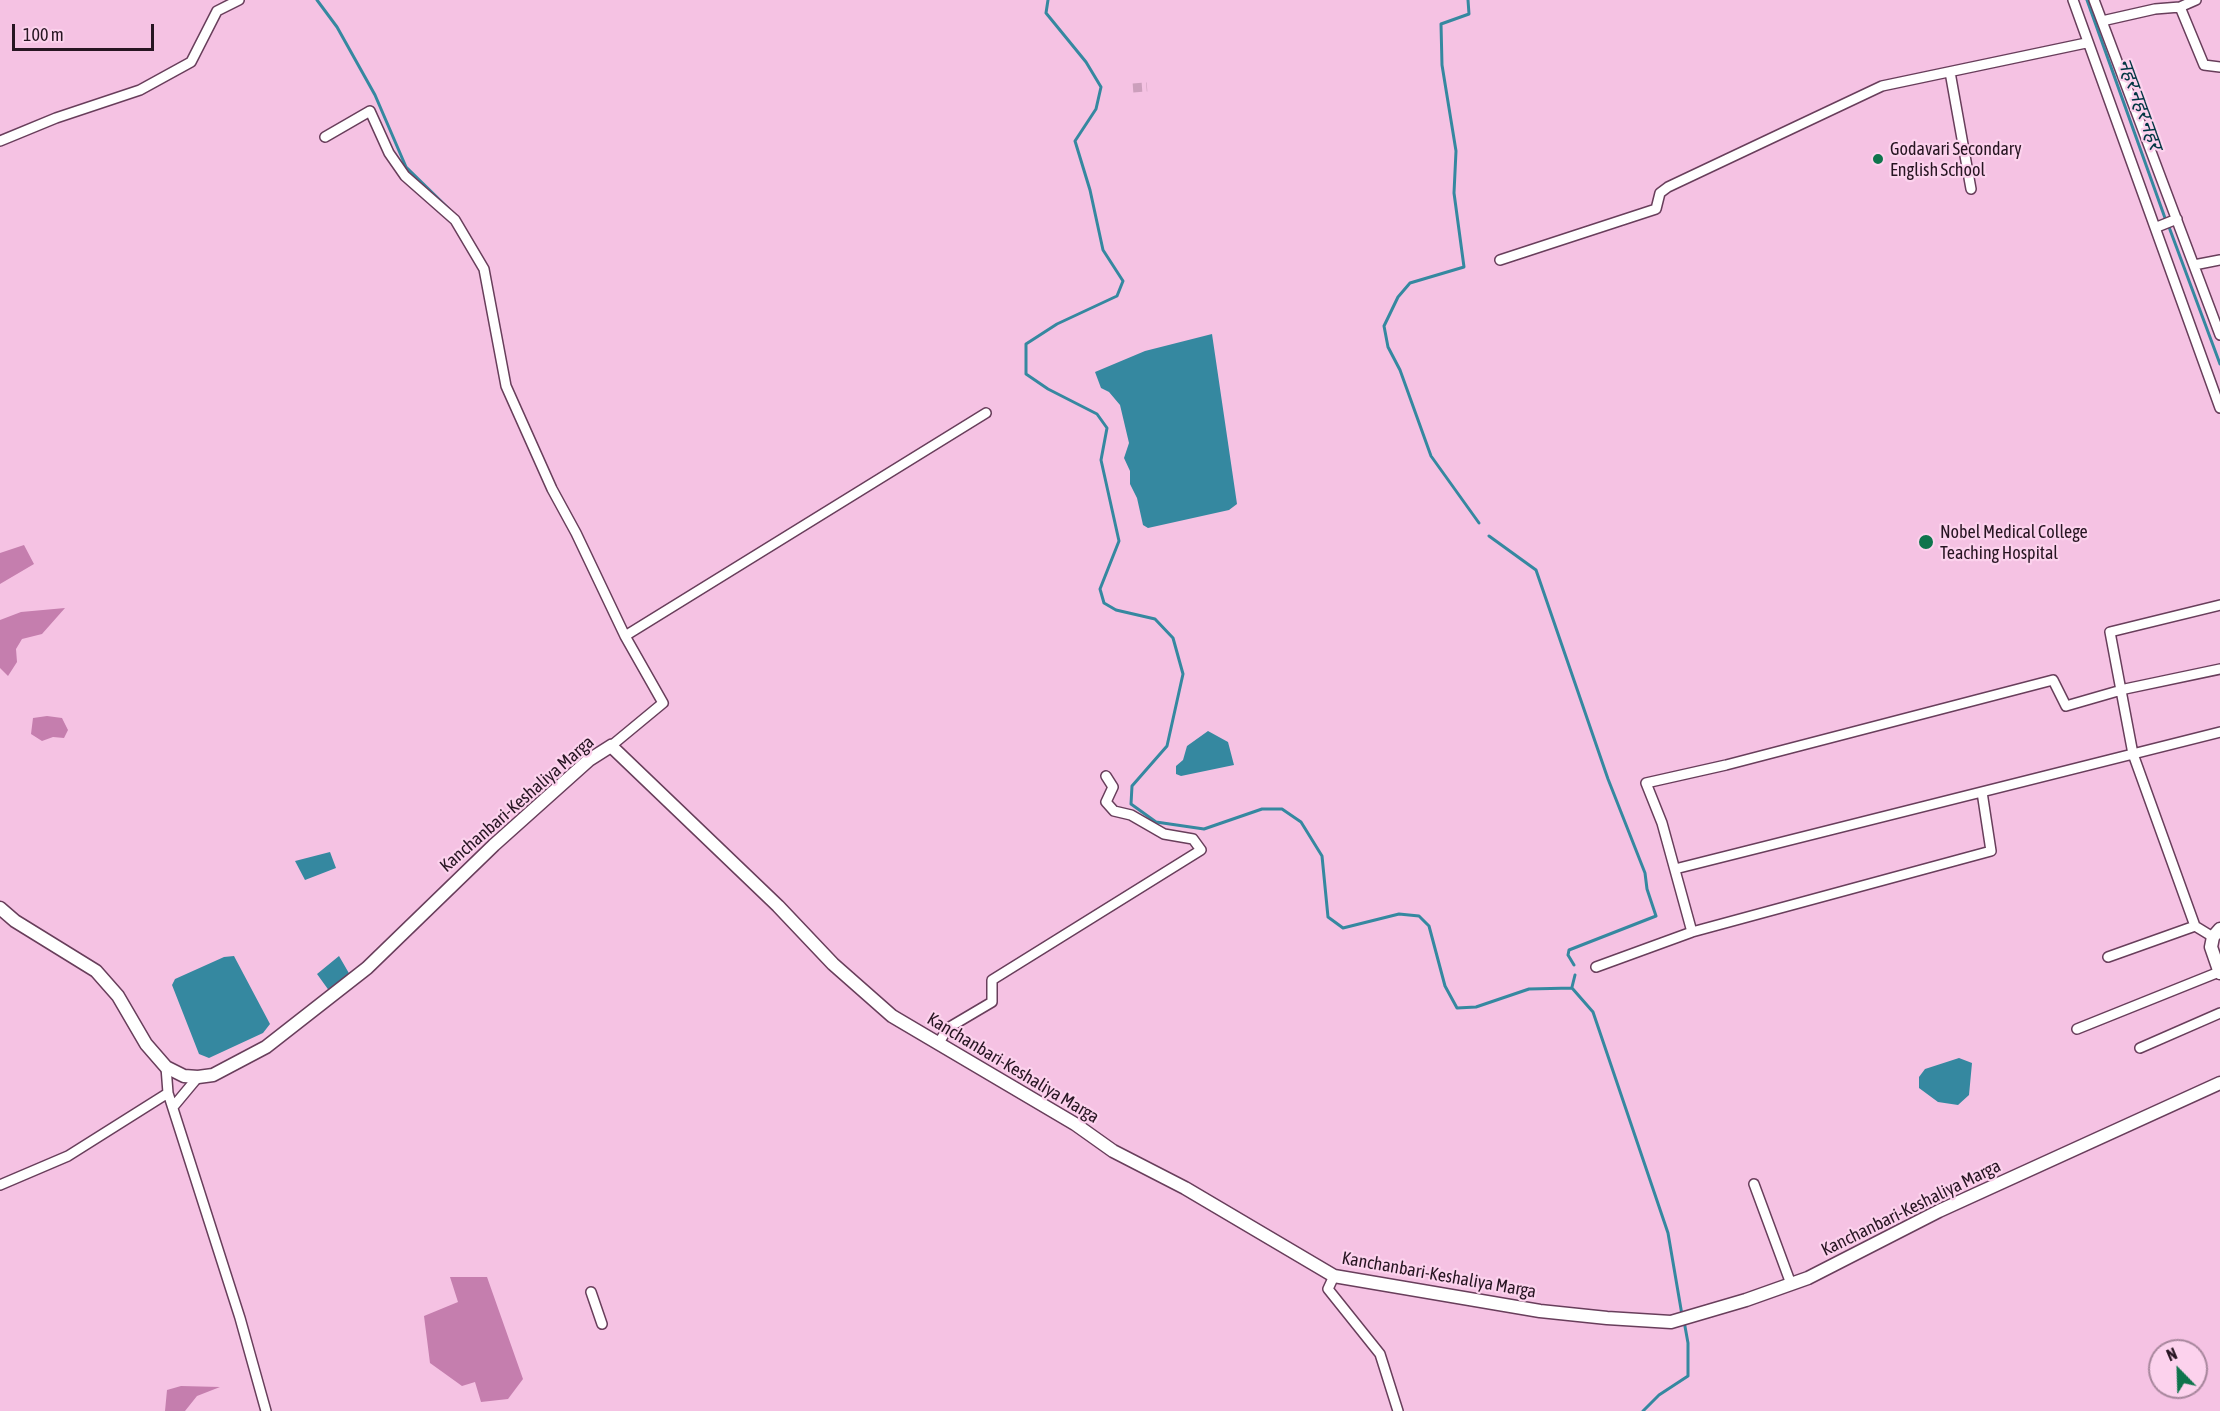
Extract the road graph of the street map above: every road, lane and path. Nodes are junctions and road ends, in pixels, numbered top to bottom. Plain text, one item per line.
1 (239, 0) edge
2 (2073, 0) edge
3 (2094, 0) edge
4 (2196, 0) edge
5 (2180, 7) junction
6 (2102, 21) junction
7 (2086, 43) junction
8 (2220, 67) edge
9 (1950, 72) junction
10 (325, 137) dead end
11 (0, 141) edge
12 (1971, 189) dead end
13 (2176, 219) junction
14 (2157, 227) junction
15 (1500, 260) dead end
16 (2220, 260) edge
17 (2194, 265) junction
18 (2220, 335) edge
19 (2220, 408) edge
20 (986, 413) dead end
21 (2220, 605) edge
22 (625, 636) junction
23 (2220, 669) edge
24 (2121, 690) junction
25 (2220, 732) edge
26 (611, 746) junction
27 (2133, 754) junction
28 (1106, 776) dead end
29 (1982, 792) junction
30 (1675, 869) junction
31 (0, 908) edge
32 (2195, 926) junction
33 (1692, 932) junction
34 (2217, 933) edge
35 (2109, 957) dead end
36 (1596, 967) dead end
37 (2220, 972) edge
38 (2220, 1013) edge
39 (2077, 1029) dead end
40 (938, 1044) junction
41 (2140, 1048) dead end
42 (166, 1067) junction
43 (198, 1077) junction
44 (2220, 1083) edge
45 (168, 1093) junction
46 (173, 1107) junction
47 (1754, 1184) dead end
48 (0, 1185) edge
49 (1334, 1276) junction
50 (1791, 1284) junction
51 (591, 1293) dead end
52 (602, 1324) dead end
53 (266, 1411) edge
54 (1398, 1411) edge

1 - 11 street
2 - 7 street
3 - 6 street
4 - 5 street
5 - 6 street
5 - 8 street
6 - 13 street
7 - 9 street
7 - 14 street
9 - 12 street
9 - 15 street
10 - 22 street
13 - 14 street
13 - 17 street
14 - 19 street
16 - 17 street
17 - 18 street
20 - 22 street
21 - 24 street
22 - 26 street
23 - 24 street
24 - 27 street
24 - 30 street
25 - 27 street
26 - 40 street, Kanchanbari-Keshaliya Marga
26 - 43 street, Kanchanbari-Keshaliya Marga
27 - 29 street
27 - 32 street
28 - 40 street
29 - 30 street
29 - 33 street
30 - 33 street
31 - 42 street
32 - 34 street
32 - 35 street
33 - 36 street
34 - 37 street
37 - 39 street
38 - 41 street
40 - 49 street, Kanchanbari-Keshaliya Marga
42 - 43 street
42 - 45 street
43 - 46 street
44 - 50 street, Kanchanbari-Keshaliya Marga
45 - 46 street
45 - 48 street
46 - 53 street
47 - 50 street
49 - 50 street, Kanchanbari-Keshaliya Marga
49 - 54 street
51 - 52 street

